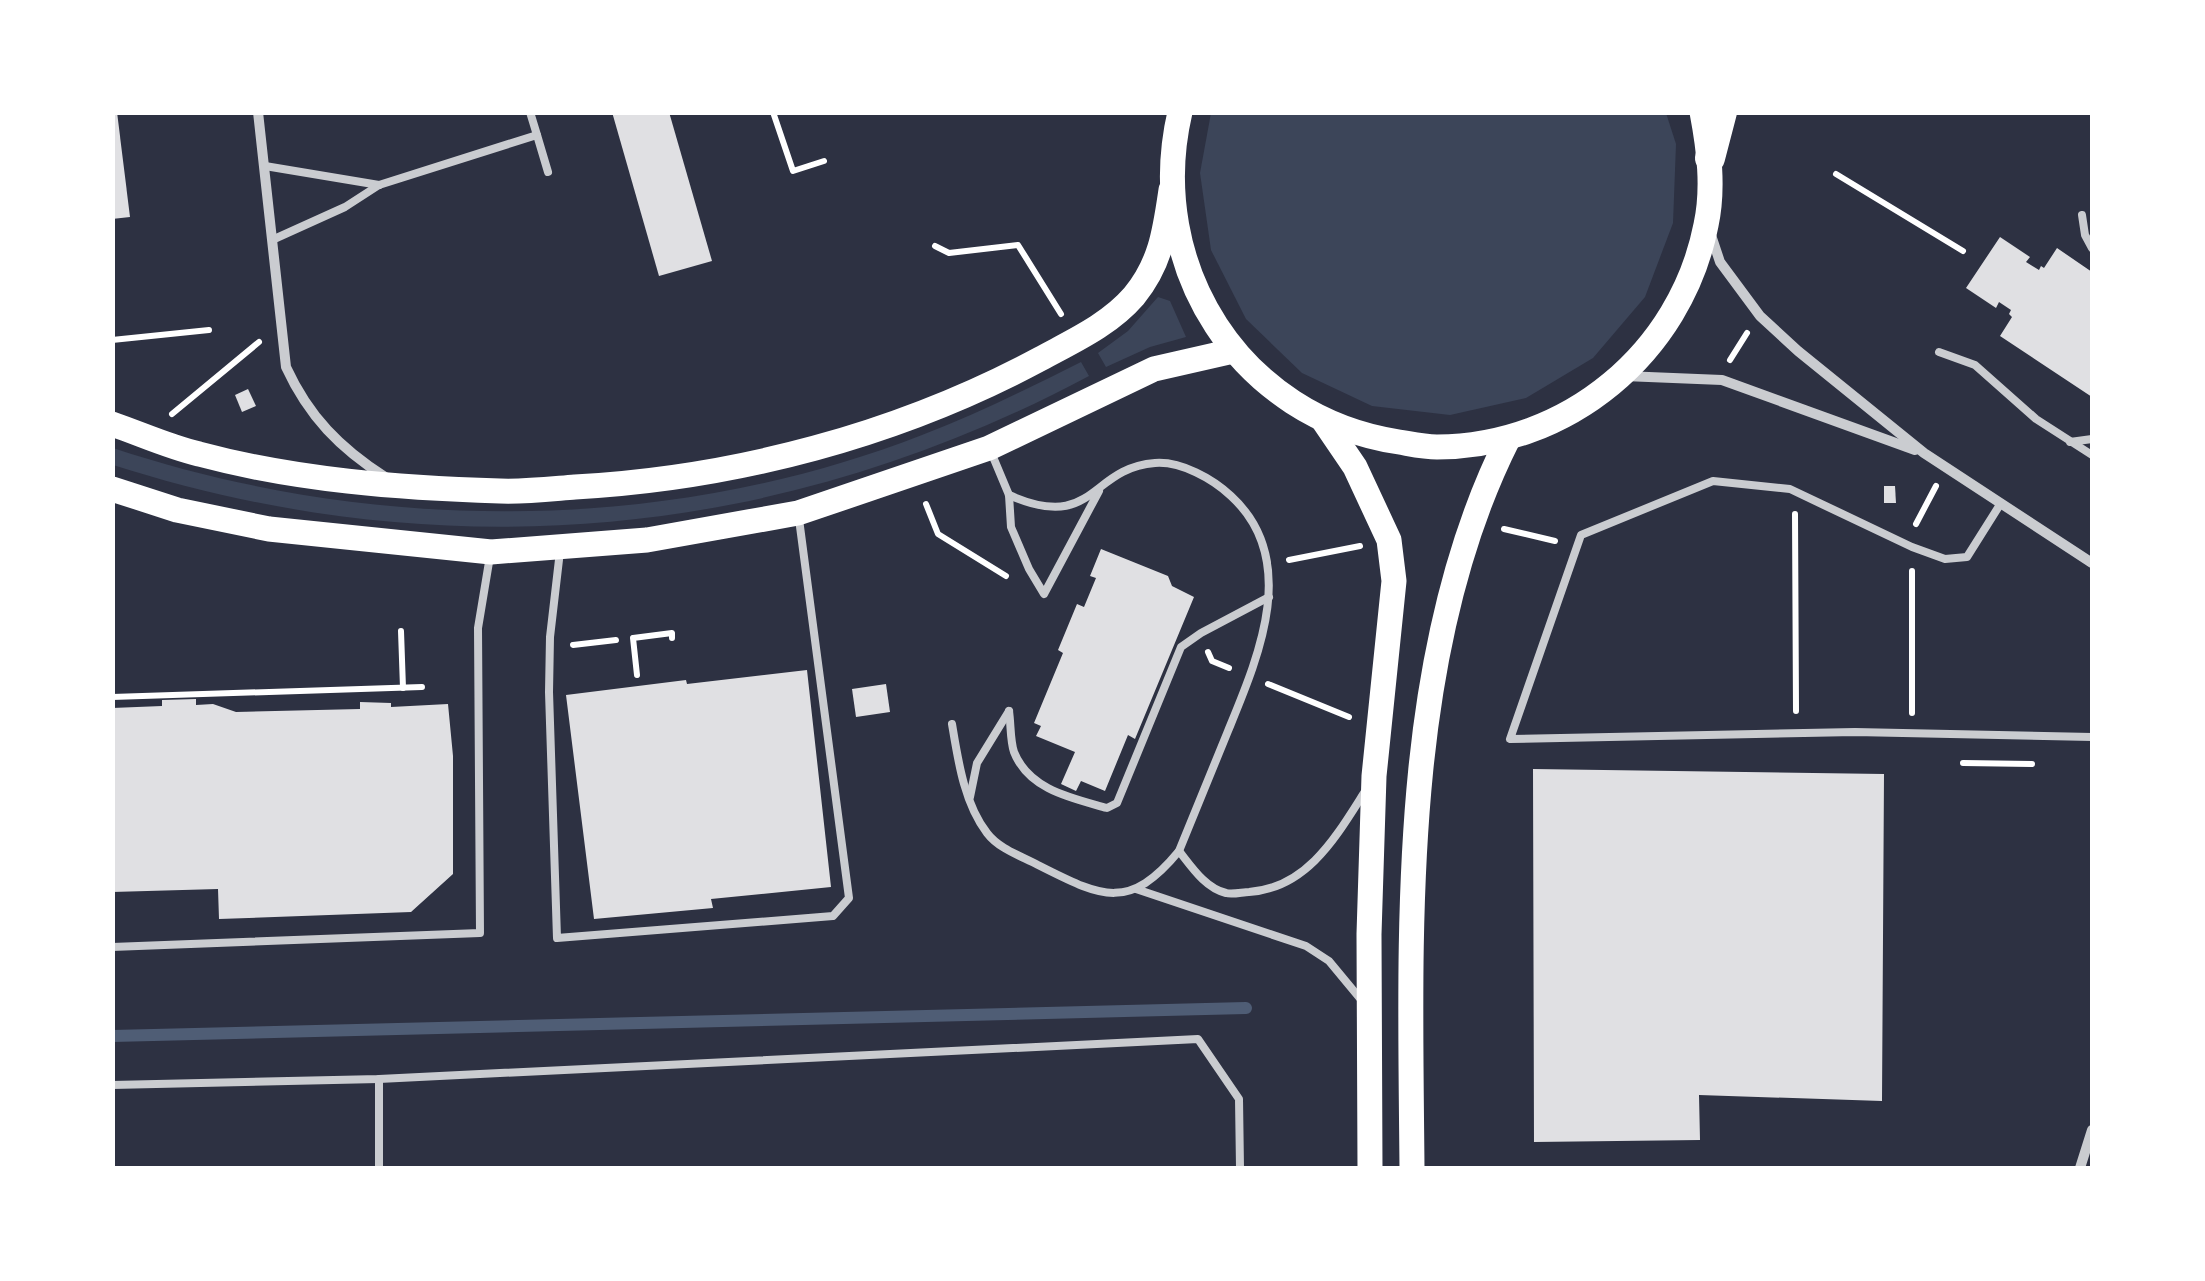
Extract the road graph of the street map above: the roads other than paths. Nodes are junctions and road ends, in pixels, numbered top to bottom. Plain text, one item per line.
1 (258, 112) edge
2 (530, 112) edge
3 (1180, 112) edge
4 (1702, 112) edge
5 (1722, 112) edge
6 (537, 135) junction
7 (1710, 158) junction
8 (265, 166) junction
9 (548, 172) dead end
10 (379, 185) junction
11 (1170, 190) junction
12 (2082, 215) dead end
13 (1707, 224) junction
14 (272, 240) junction
15 (2092, 248) edge
16 (1234, 350) junction
17 (1939, 352) dead end
18 (1623, 376) junction
19 (1323, 420) junction
20 (112, 424) edge
21 (1508, 439) junction
22 (2092, 439) edge
23 (2070, 442) junction
24 (989, 448) junction
25 (1924, 453) junction
26 (2092, 455) edge
27 (398, 485) junction
28 (112, 489) edge
29 (1099, 491) junction
30 (1009, 495) junction
31 (2001, 503) junction
32 (798, 513) junction
33 (560, 546) junction
34 (490, 552) junction
35 (2092, 562) edge
36 (1269, 597) junction
37 (952, 724) dead end
38 (2092, 736) edge
39 (1374, 776) junction
40 (969, 801) junction
41 (1179, 852) junction
42 (1136, 889) junction
43 (112, 947) edge
44 (1369, 1009) junction
45 (379, 1079) junction
46 (112, 1086) edge
47 (2092, 1130) edge
48 (379, 1168) edge
49 (1240, 1168) edge
50 (1370, 1168) edge
51 (1412, 1168) edge
52 (2080, 1168) edge

1 - 8 street
2 - 6 lane
3 - 11 main road
4 - 7 main road
5 - 7 highway
6 - 9 lane
6 - 10 lane
7 - 13 main road
8 - 10 lane
8 - 14 street
10 - 14 lane
11 - 16 main road
11 - 27 main road
12 - 15 lane
13 - 18 main road
13 - 25 street
14 - 27 street
16 - 19 main road
16 - 24 main road
17 - 23 lane
18 - 21 main road
18 - 25 street
19 - 21 main road
19 - 39 main road
20 - 27 main road
21 - 51 main road
22 - 23 lane
23 - 26 lane
24 - 30 lane
24 - 32 main road
25 - 31 street
28 - 34 main road
29 - 30 lane
29 - 30 lane
29 - 36 lane
31 - 35 street
31 - 38 lane
32 - 33 main road
32 - 33 lane
33 - 34 main road
34 - 43 lane
36 - 40 lane
36 - 41 lane
37 - 40 lane
39 - 41 lane
39 - 44 main road
40 - 42 lane
41 - 42 lane
42 - 44 lane
44 - 50 main road
45 - 46 lane
45 - 48 lane
45 - 49 lane
47 - 52 street

